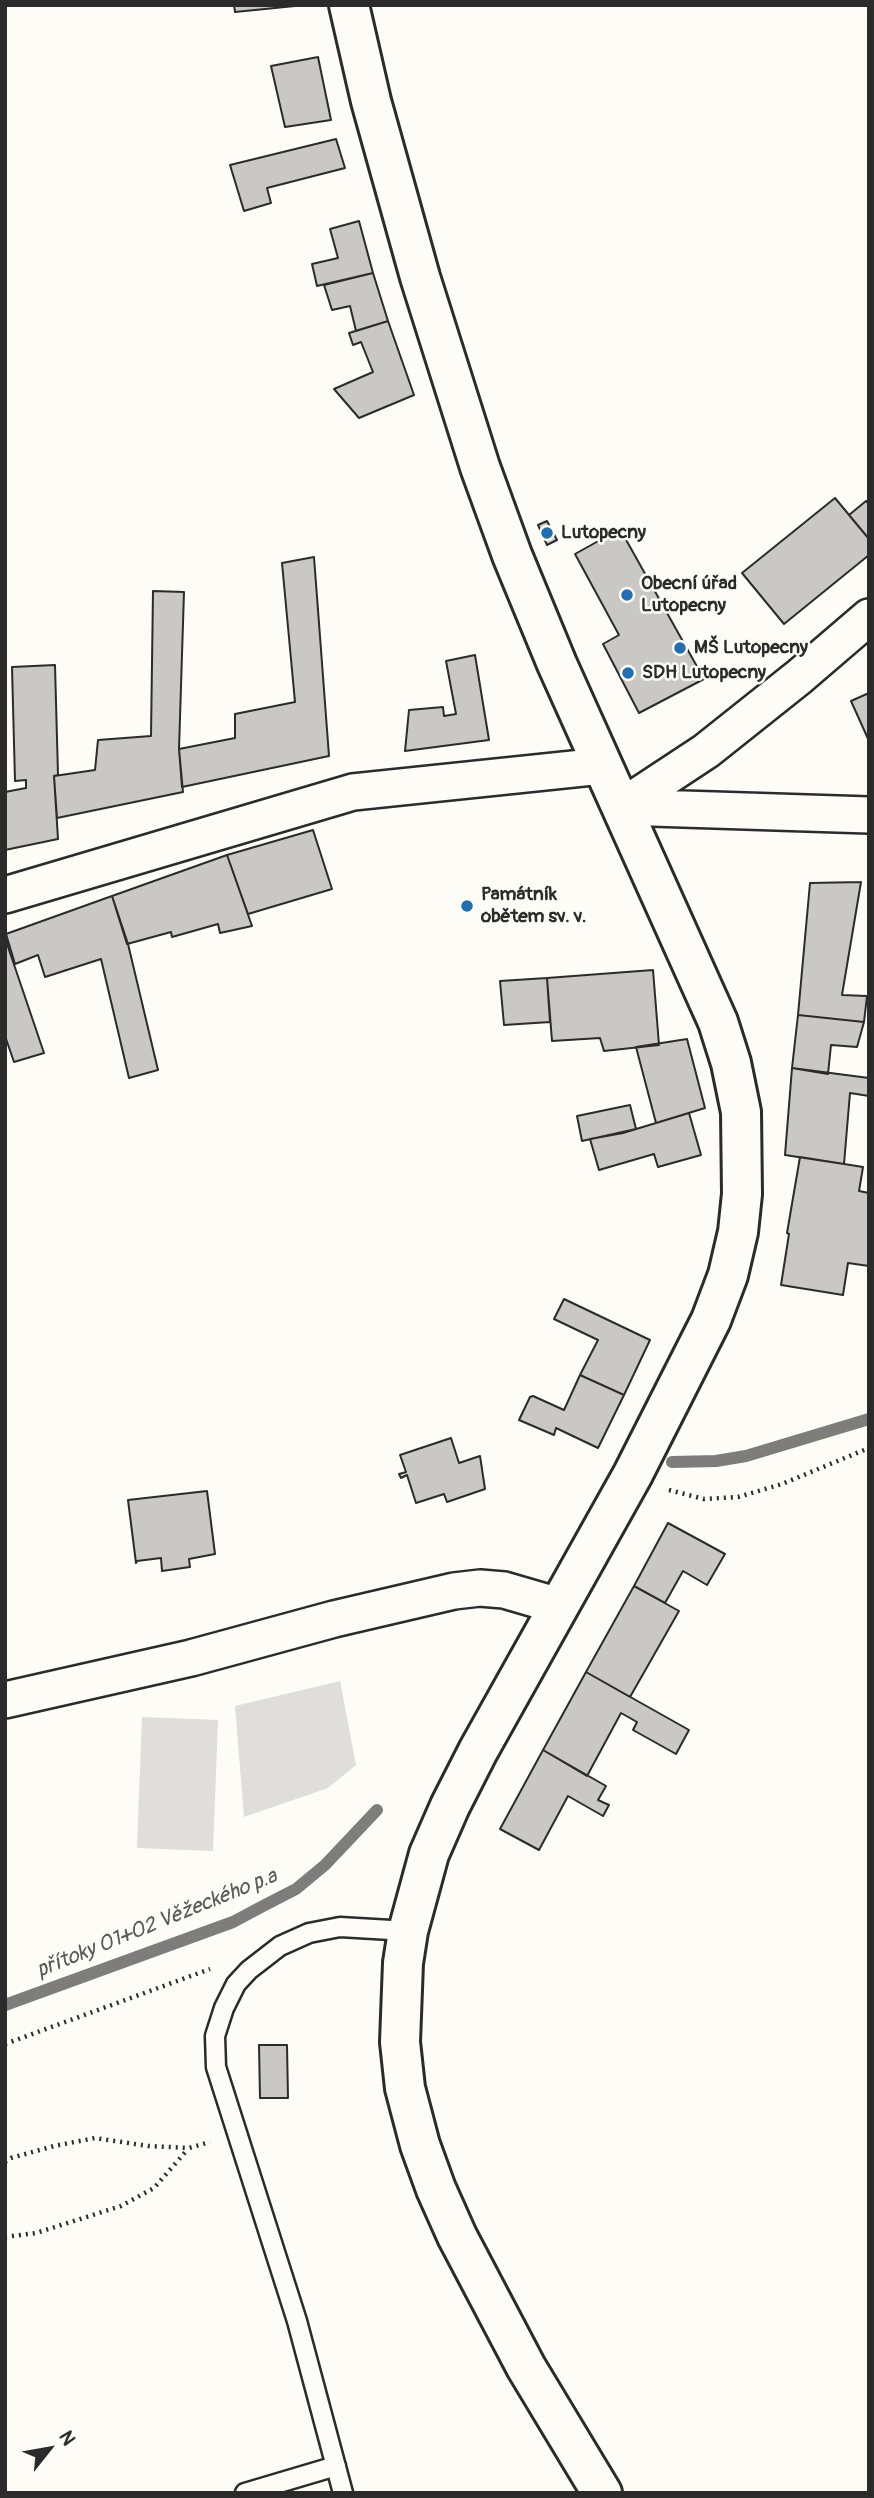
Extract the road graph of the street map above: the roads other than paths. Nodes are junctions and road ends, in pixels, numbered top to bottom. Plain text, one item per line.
1 (349, 5) edge
2 (869, 617) edge
3 (602, 766) junction
4 (621, 807) junction
5 (869, 815) edge
6 (5, 895) edge
7 (559, 1606) junction
8 (5, 1700) edge
9 (408, 1931) junction
10 (336, 2466) junction
11 (245, 2493) edge
12 (343, 2493) edge
13 (601, 2493) edge

1 - 3 main road
2 - 4 street
3 - 4 main road
3 - 6 street
4 - 5 street
4 - 7 main road
7 - 8 street
7 - 9 main road
9 - 10 lane
9 - 13 main road
10 - 11 lane
10 - 12 lane

